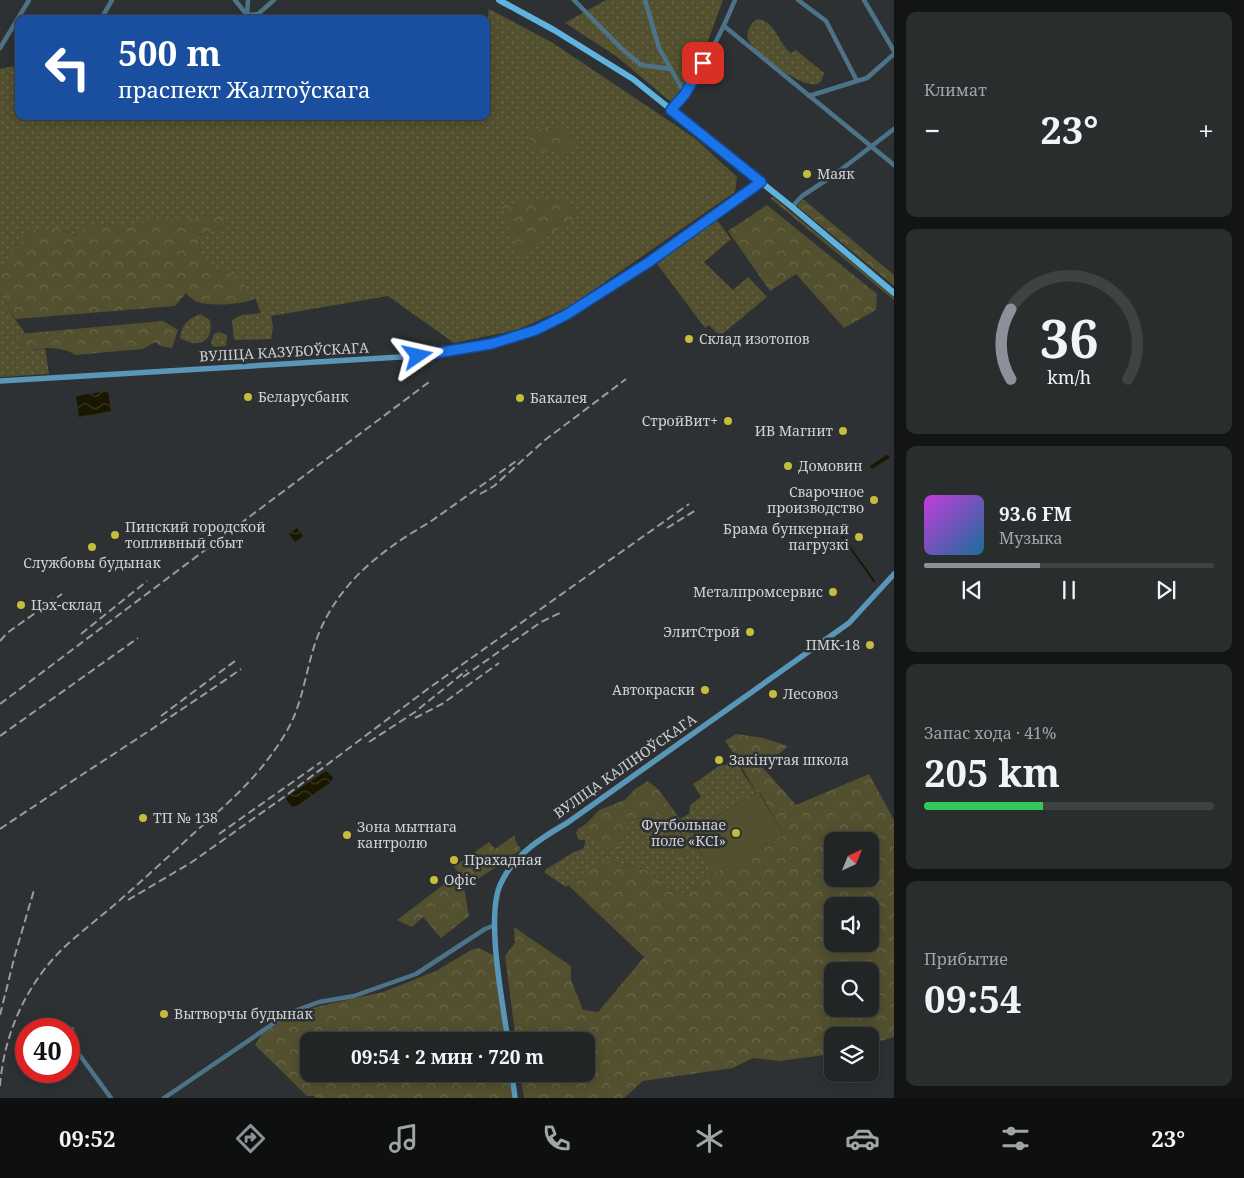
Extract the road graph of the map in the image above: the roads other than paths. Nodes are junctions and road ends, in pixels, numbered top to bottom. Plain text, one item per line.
1 (29, 0) edge
2 (112, 0) edge
3 (235, 0) edge
4 (248, 0) edge
5 (274, 0) edge
6 (499, 0) edge
7 (574, 0) edge
8 (645, 0) edge
9 (735, 0) edge
10 (798, 0) edge
11 (864, 0) edge
12 (247, 14) junction
13 (20, 15) edge
14 (103, 15) edge
15 (15, 23) edge
16 (724, 26) junction
17 (0, 48) edge
18 (894, 50) edge
19 (671, 69) junction
20 (857, 81) junction
21 (685, 94) junction
22 (809, 96) junction
23 (671, 110) junction
24 (894, 129) edge
25 (872, 146) junction
26 (894, 165) edge
27 (761, 182) junction
28 (792, 207) junction
29 (894, 293) edge
30 (0, 381) edge
31 (894, 574) edge
32 (495, 926) junction
33 (507, 1032) edge
34 (80, 1055) edge
35 (513, 1082) edge
36 (111, 1098) edge
37 (164, 1098) edge
38 (515, 1098) edge

1 - 13 street
2 - 14 street
3 - 12 street
4 - 12 street
5 - 12 street
6 - 23 main road
7 - 19 street
8 - 19 street
9 - 16 street
10 - 20 street
11 - 18 street
15 - 17 street
16 - 21 street
16 - 22 street
18 - 20 street
19 - 21 street
20 - 22 street
21 - 23 street
22 - 25 street
23 - 27 main road
24 - 25 street
25 - 26 street
25 - 28 street
27 - 28 main road
27 - 30 street, ВУЛІЦА КАЗУБОЎСКАГА
28 - 29 main road
31 - 32 street, ВУЛІЦА КАЛІНОЎСКАГА
32 - 33 street, ВУЛІЦА КАЛІНОЎСКАГА
32 - 37 street
34 - 36 street
35 - 38 street

